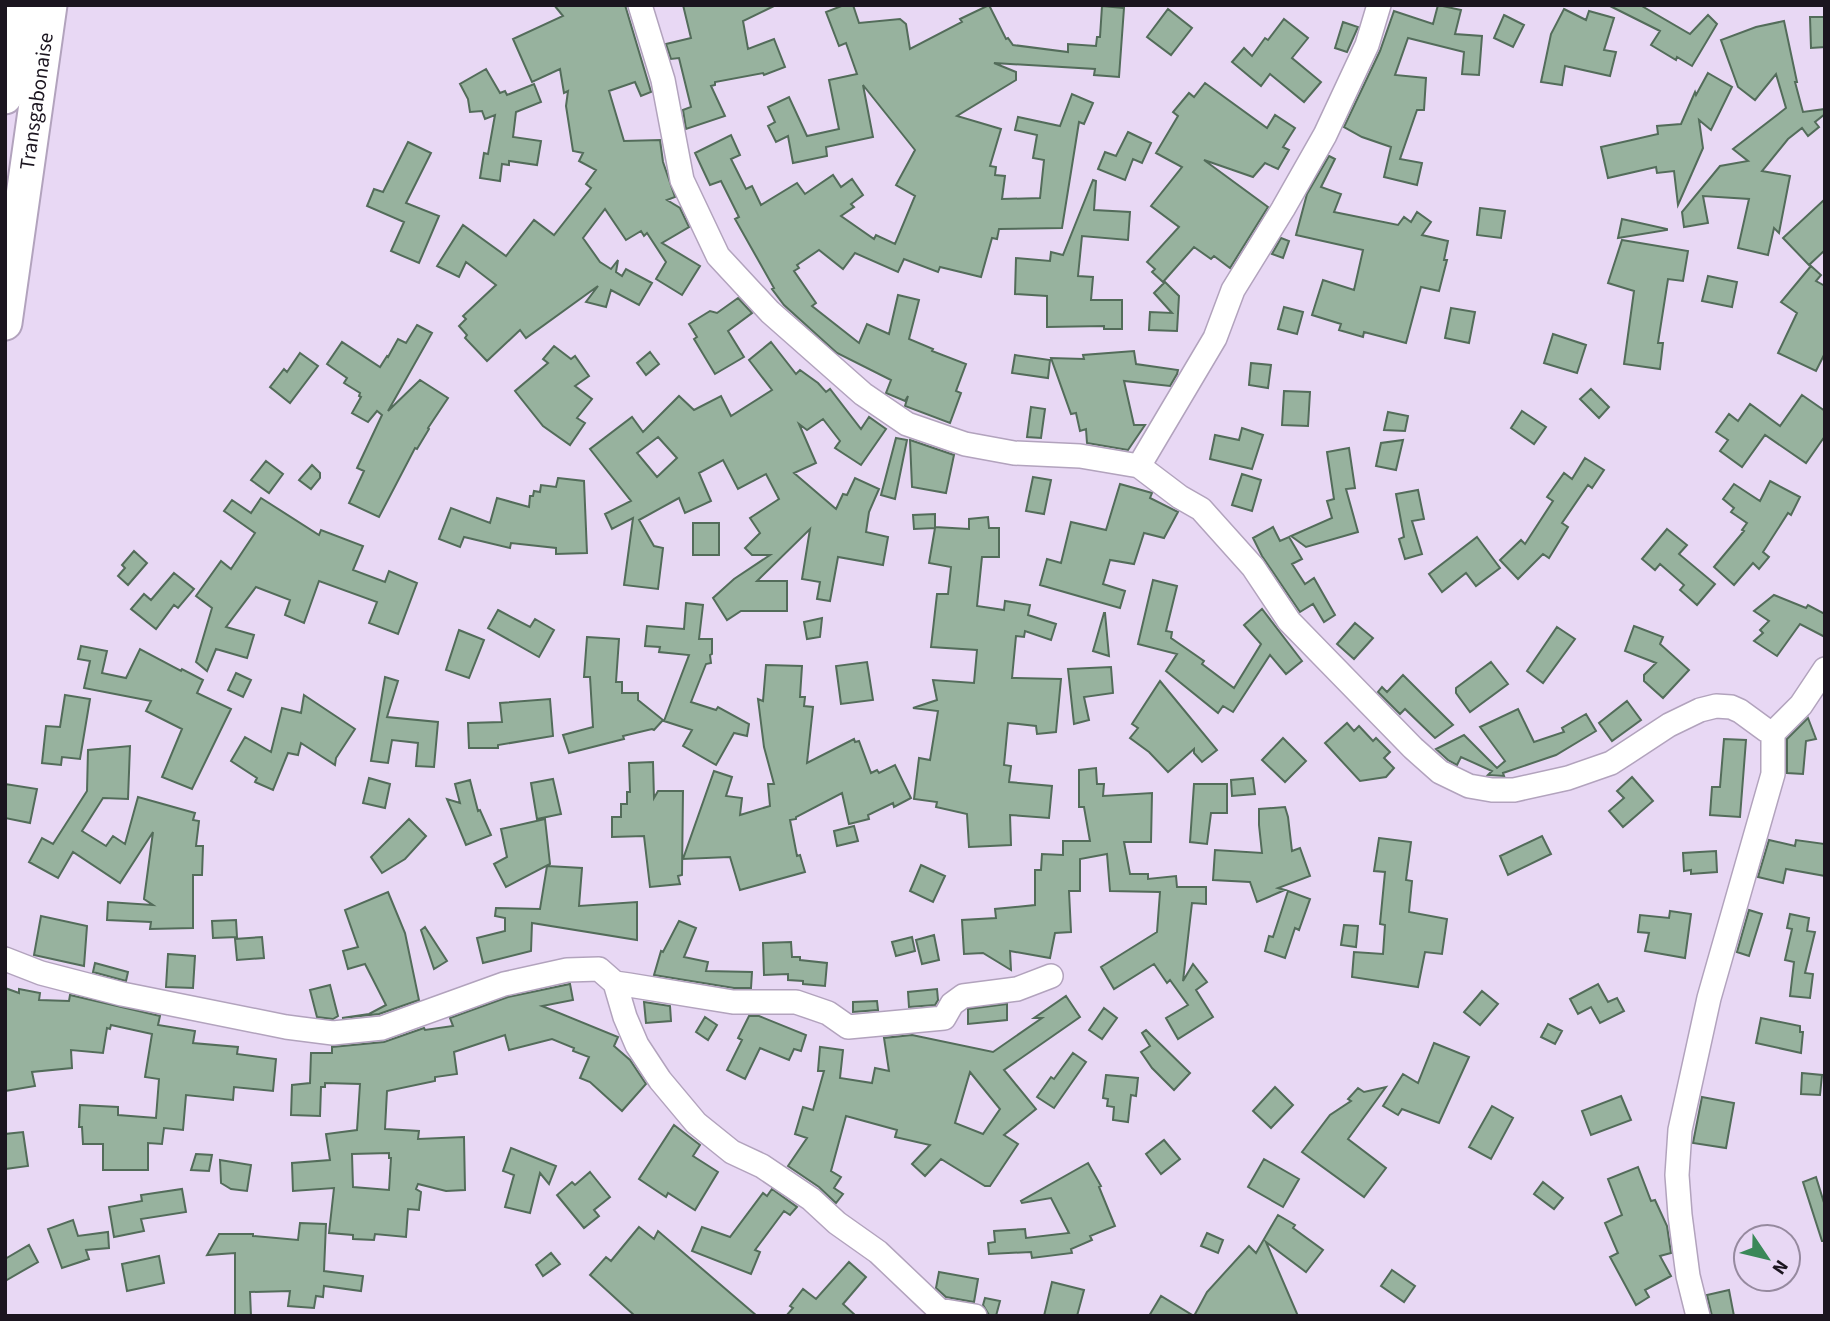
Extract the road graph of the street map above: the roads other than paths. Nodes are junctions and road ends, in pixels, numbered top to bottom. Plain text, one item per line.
1 (21, 5) edge
2 (50, 5) edge
3 (640, 5) edge
4 (1379, 5) edge
5 (5, 97) edge
6 (5, 323) edge
7 (1139, 466) junction
8 (1825, 669) edge
9 (1773, 733) junction
10 (5, 959) edge
11 (1051, 976) dead end
12 (615, 983) junction
13 (975, 1316) edge
14 (1698, 1316) edge

1 - 5 highway, Transgabonaise
2 - 6 highway, Transgabonaise
3 - 7 street
4 - 7 street
7 - 9 street
8 - 9 street
9 - 14 street
10 - 12 street
11 - 12 street
12 - 13 street

